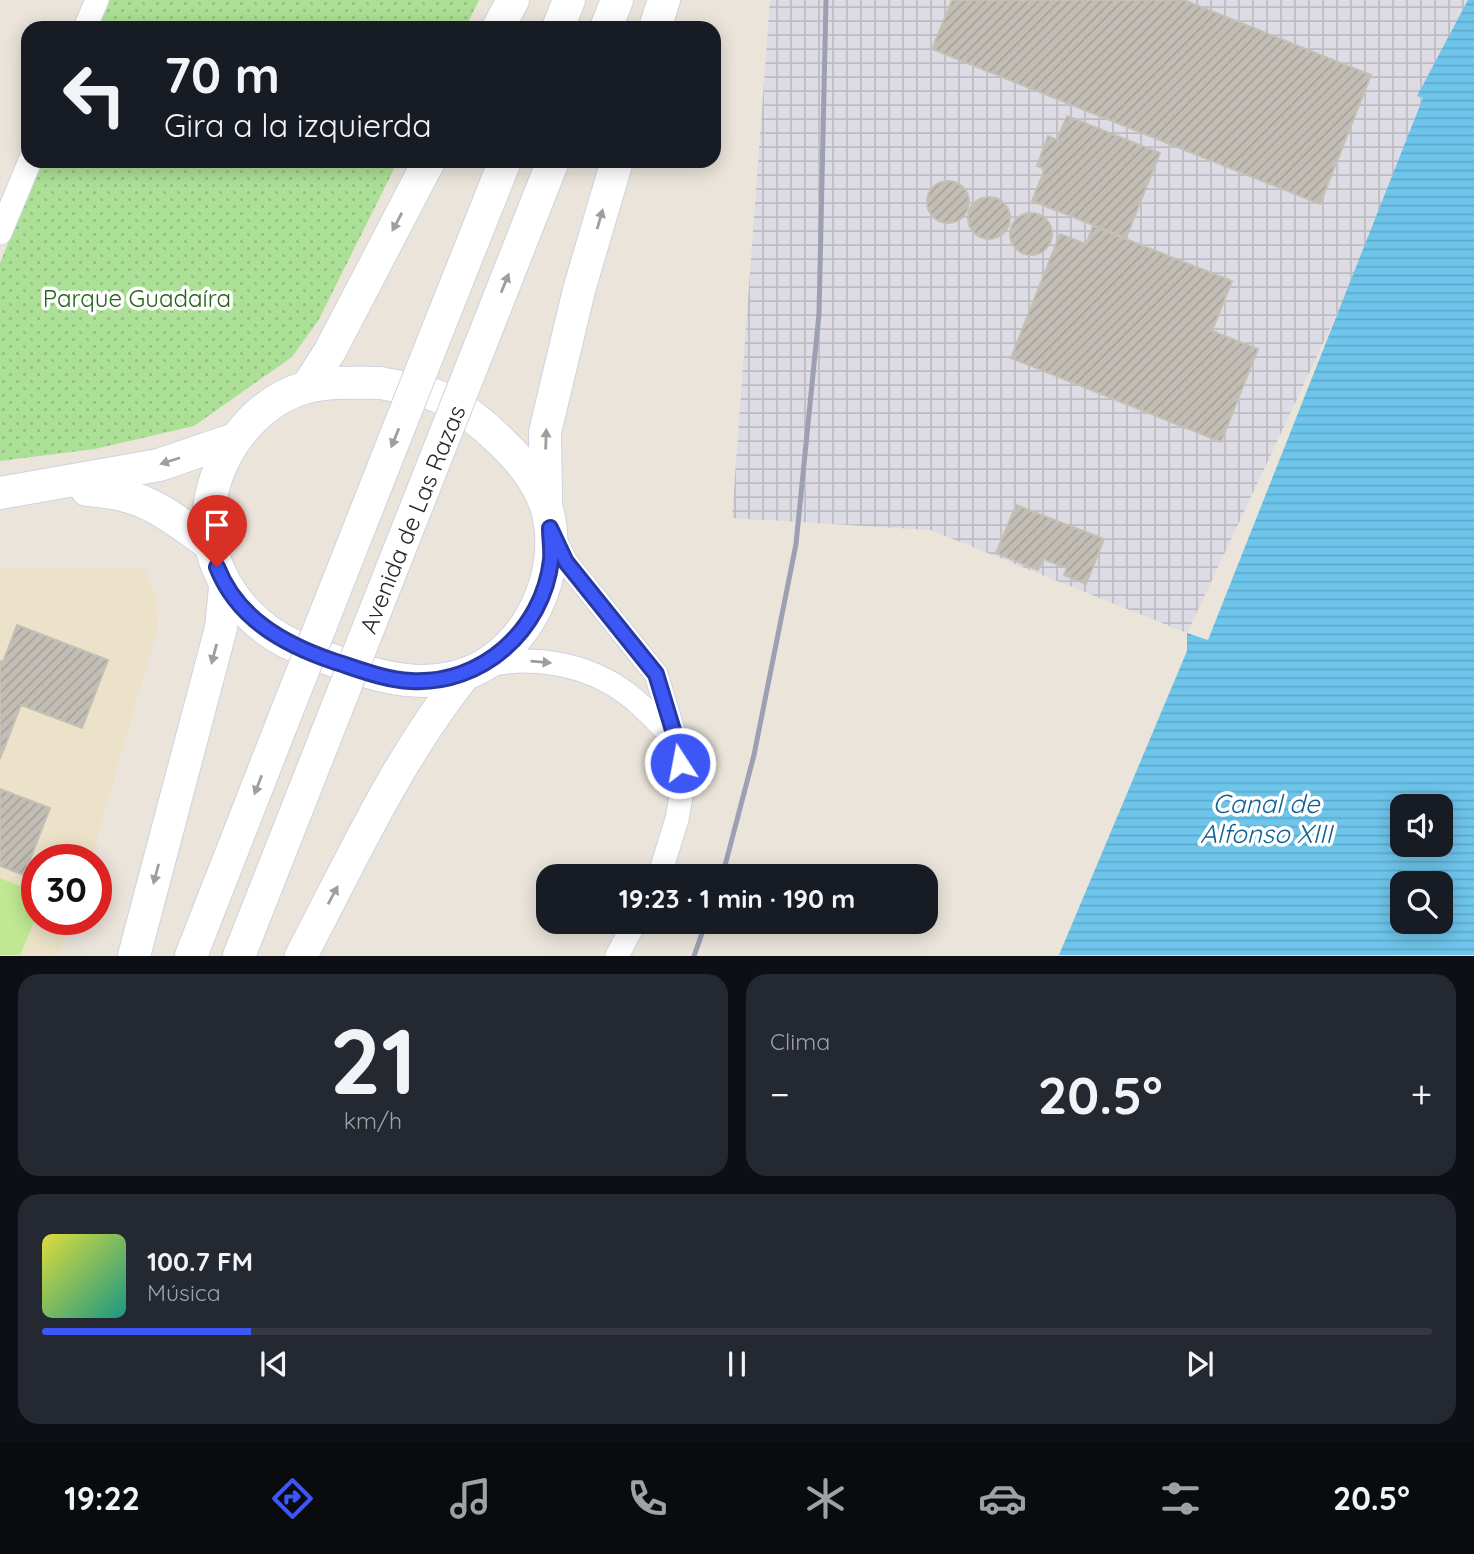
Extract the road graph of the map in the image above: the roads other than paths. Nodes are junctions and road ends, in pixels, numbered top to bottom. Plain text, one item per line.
1 (97, 0) edge
2 (513, 0) edge
3 (569, 0) edge
4 (617, 0) edge
5 (664, 0) edge
6 (88, 21) edge
7 (502, 21) edge
8 (561, 21) edge
9 (609, 21) edge
10 (657, 21) edge
11 (27, 168) edge
12 (425, 168) edge
13 (502, 168) edge
14 (550, 168) edge
15 (615, 168) edge
16 (0, 233) edge
17 (307, 387) junction
18 (235, 439) junction
19 (37, 489) junction
20 (0, 493) edge
21 (548, 518) junction
22 (212, 546) junction
23 (225, 587) junction
24 (469, 672) junction
25 (676, 740) junction
26 (663, 864) edge
27 (629, 934) edge
28 (134, 956) edge
29 (191, 956) edge
30 (239, 956) edge
31 (301, 956) edge
32 (617, 956) edge

1 - 6 street
2 - 7 main road
3 - 8 main road
4 - 9 main road
5 - 10 main road
11 - 16 street
12 -> 17 main road
13 -> 29 main road, Avenida de Las Razas, bridge
30 -> 14 main road, Avenida de Las Razas, bridge
21 -> 15 main road
17 - 18 main road
17 - 21 main road
18 -> 19 main road
18 - 22 main road
19 - 20 main road
19 - 22 main road
21 - 24 main road
21 - 25 street
22 - 23 main road
23 - 24 main road
23 -> 28 main road
24 -> 25 street
31 -> 24 main road
25 - 26 street
27 - 32 street

